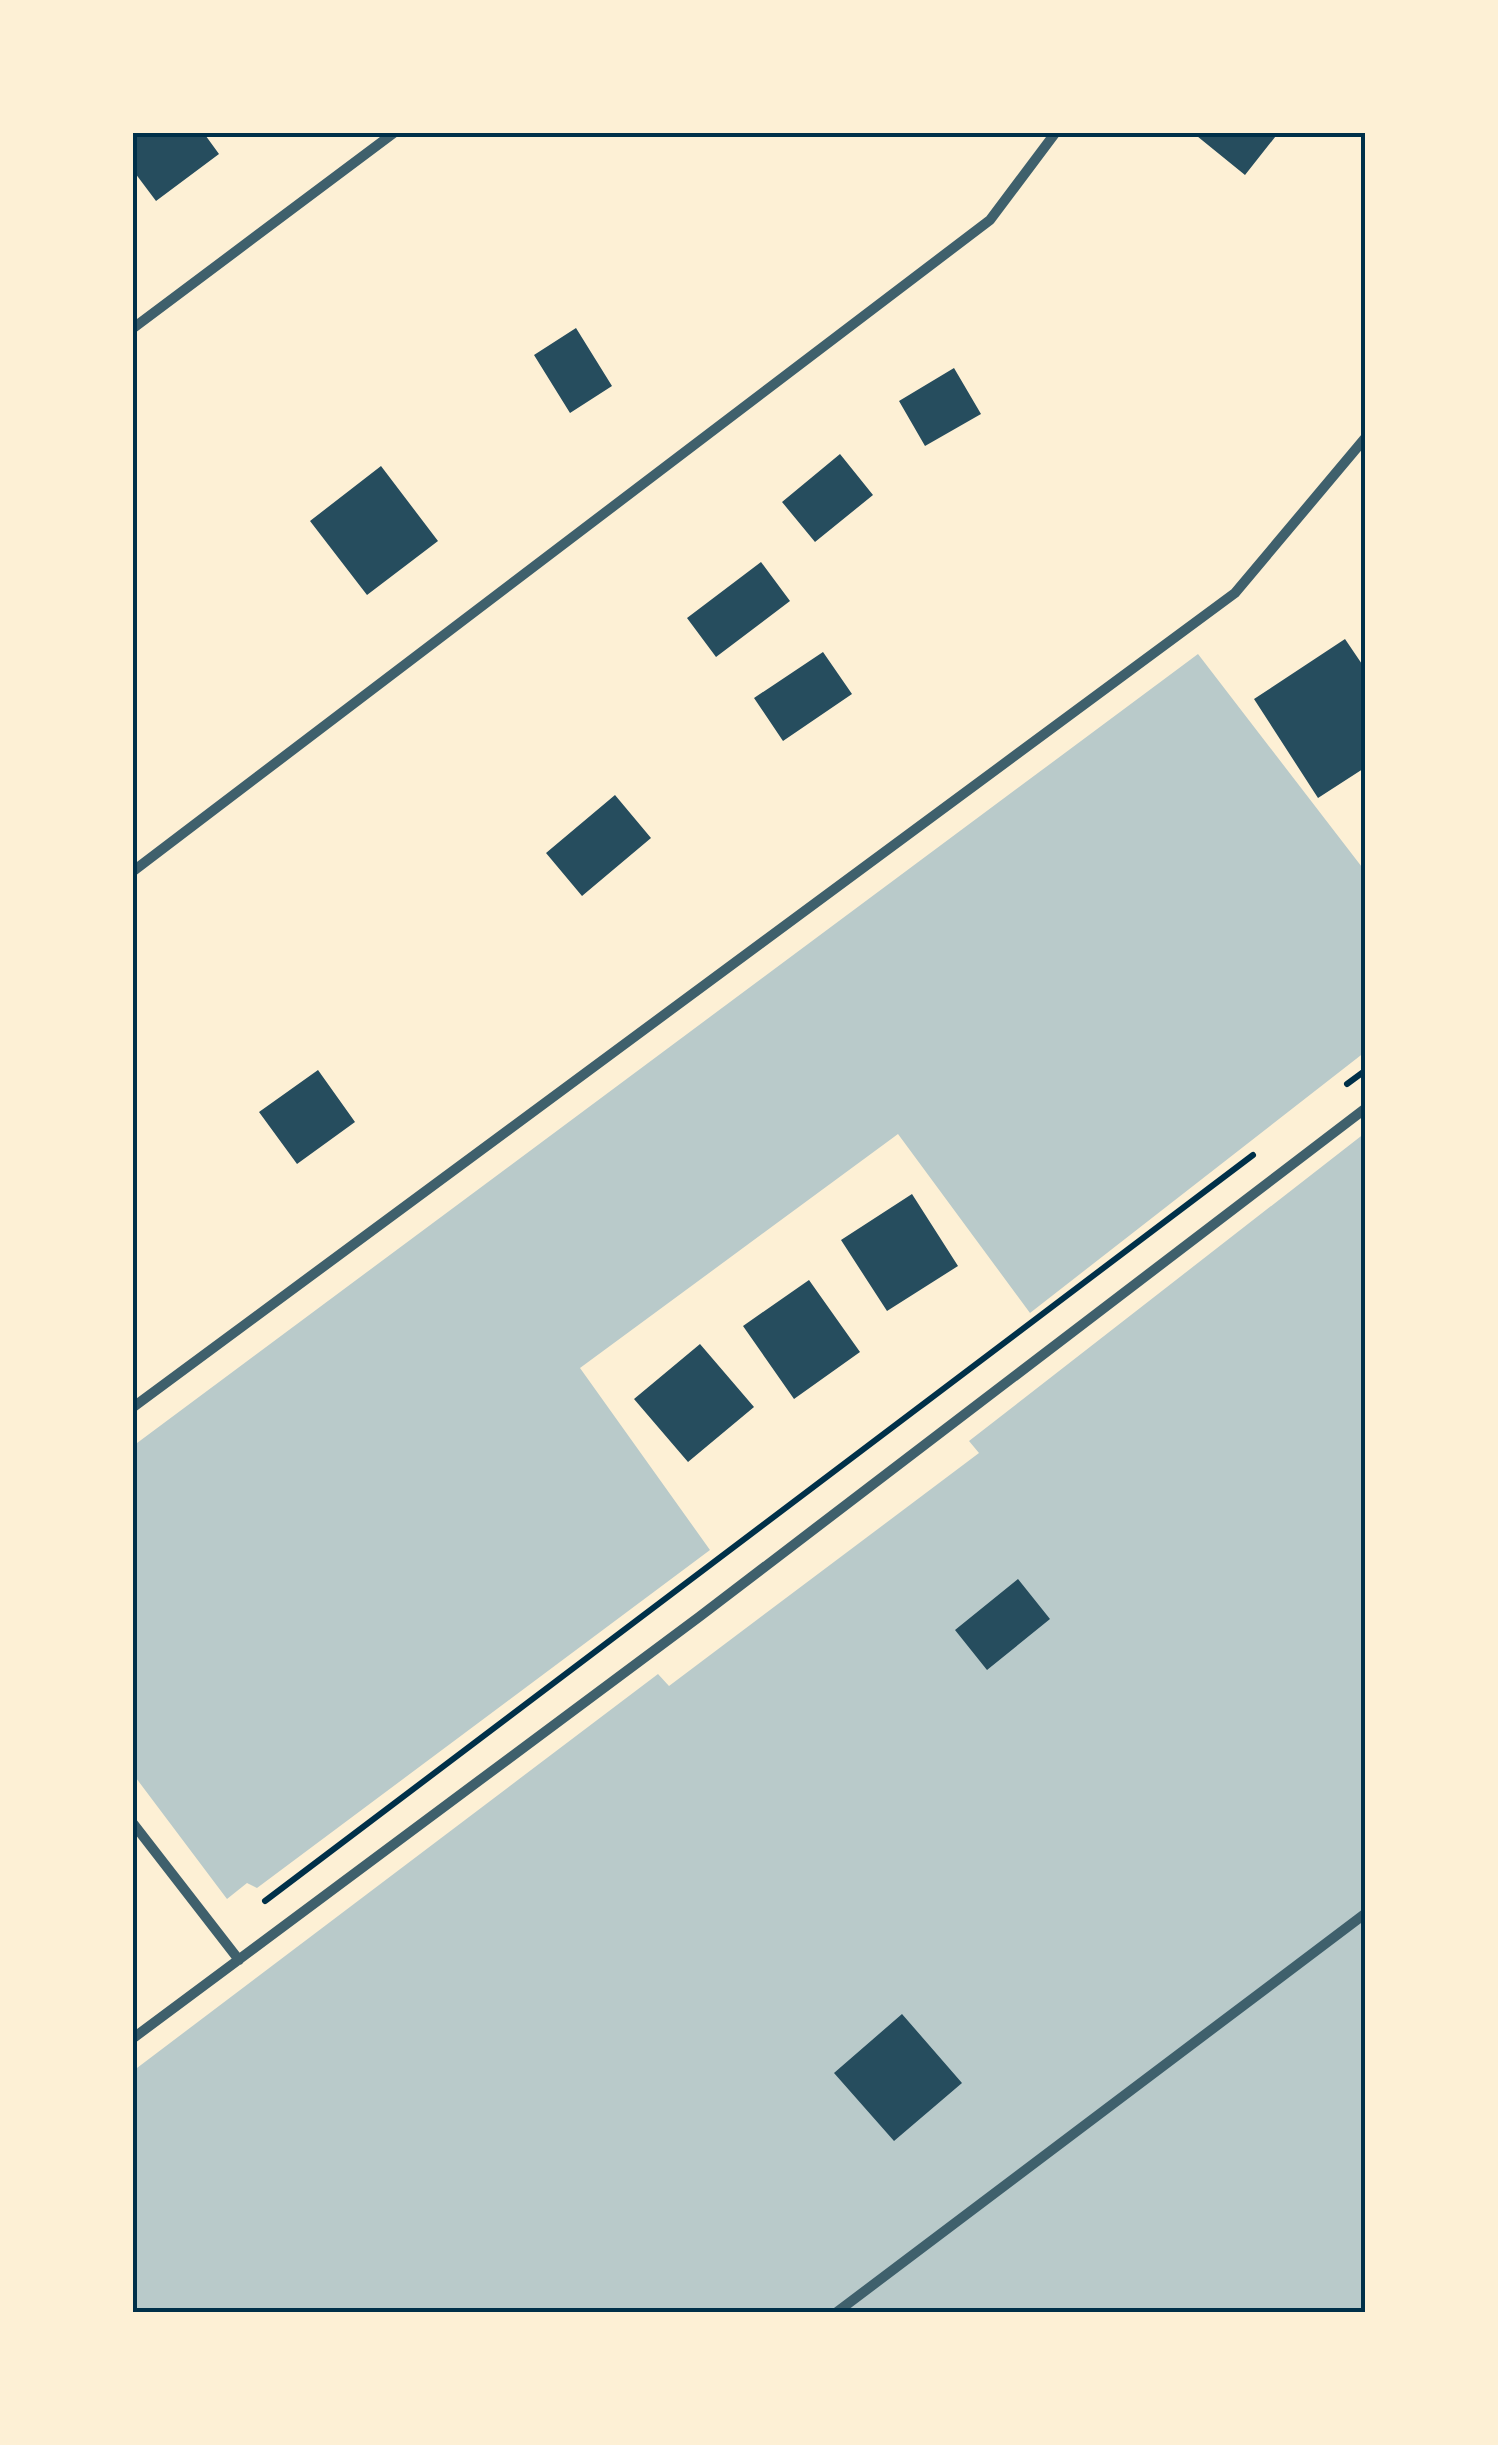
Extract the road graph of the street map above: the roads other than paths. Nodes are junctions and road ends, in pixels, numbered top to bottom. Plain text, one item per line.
1 (395, 132) edge
2 (1056, 132) edge
3 (132, 329) edge
4 (1366, 437) edge
5 (132, 872) edge
6 (1366, 1108) edge
7 (132, 1408) edge
8 (132, 1822) edge
9 (1366, 1912) edge
10 (239, 1960) junction
11 (132, 2039) edge
12 (837, 2312) edge

1 - 3 street
2 - 5 street
4 - 7 street
6 - 10 street
8 - 10 street
9 - 12 street
10 - 11 street

